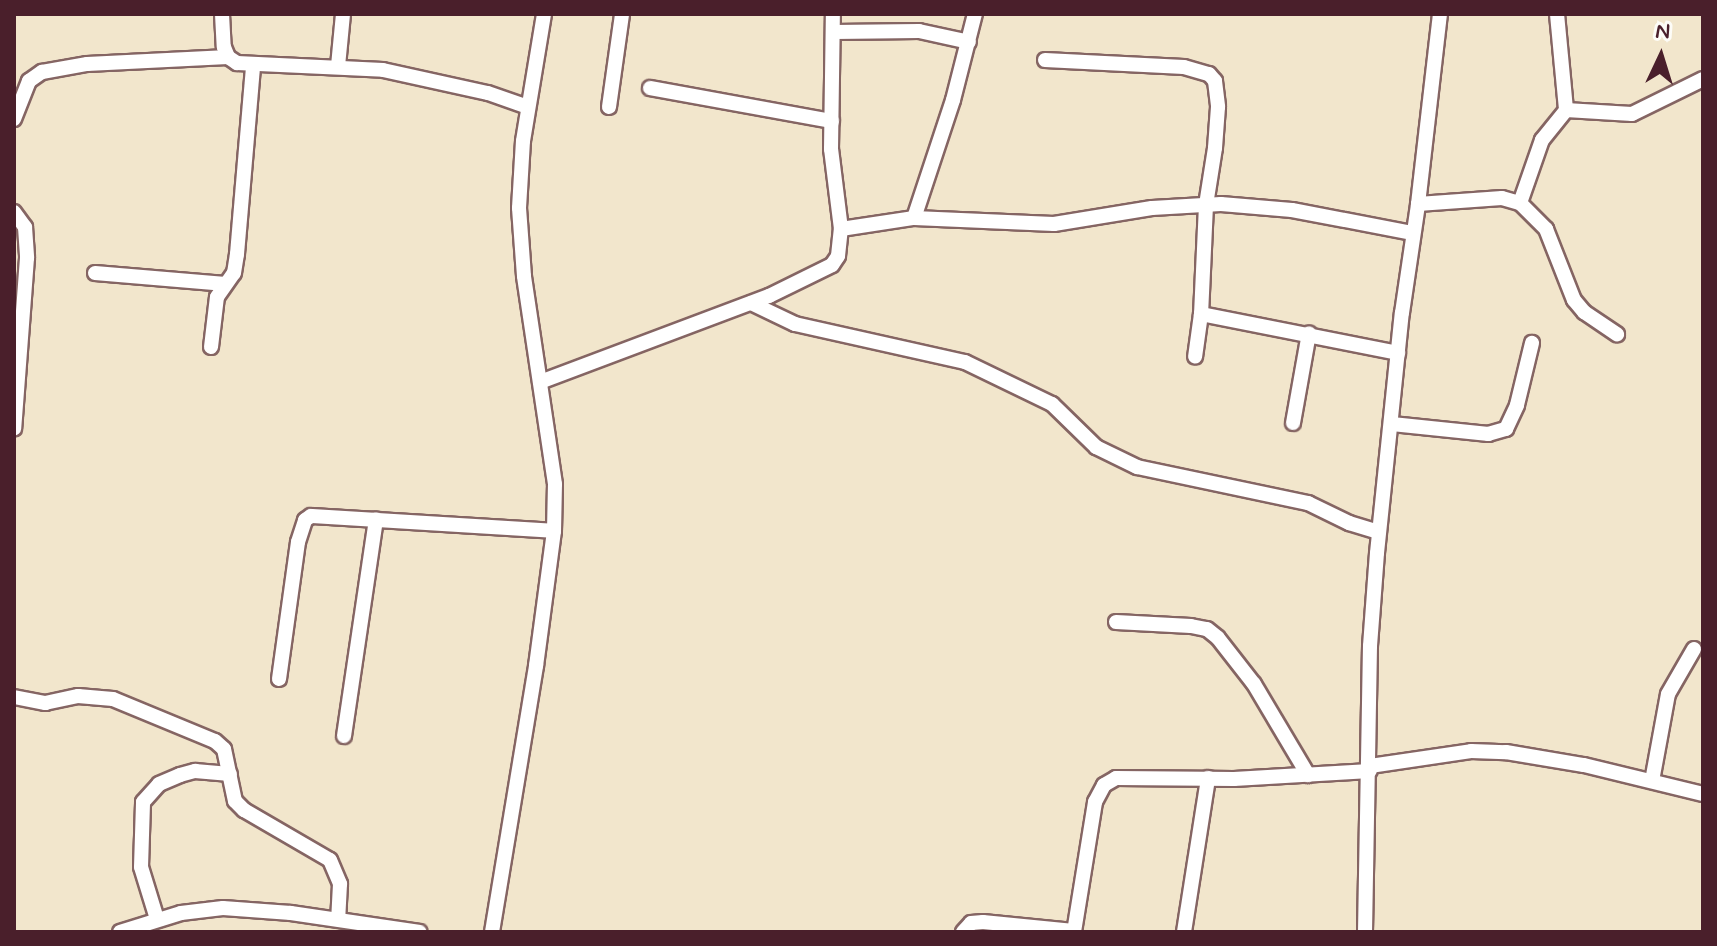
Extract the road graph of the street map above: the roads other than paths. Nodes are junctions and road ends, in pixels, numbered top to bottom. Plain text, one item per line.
1 (222, 14) edge
2 (343, 14) edge
3 (544, 14) edge
4 (622, 14) edge
5 (833, 14) edge
6 (975, 14) edge
7 (1440, 14) edge
8 (1557, 14) edge
9 (834, 32) junction
10 (969, 42) junction
11 (228, 57) junction
12 (1045, 60) dead end
13 (253, 66) junction
14 (338, 66) junction
15 (1703, 79) edge
16 (650, 88) dead end
17 (528, 107) junction
18 (609, 107) dead end
19 (1566, 110) junction
20 (14, 119) edge
21 (832, 121) junction
22 (1520, 203) junction
23 (1418, 204) junction
24 (1206, 205) junction
25 (14, 212) edge
26 (914, 218) junction
27 (841, 229) junction
28 (1413, 233) junction
29 (95, 273) dead end
30 (226, 284) junction
31 (751, 303) junction
32 (20, 312) edge
33 (1201, 314) junction
34 (1309, 333) junction
35 (1617, 334) dead end
36 (1532, 343) dead end
37 (211, 347) dead end
38 (1398, 353) junction
39 (1195, 357) dead end
40 (540, 382) junction
41 (1293, 423) dead end
42 (1392, 424) junction
43 (14, 429) edge
44 (376, 519) junction
45 (554, 531) junction
46 (1379, 532) junction
47 (1116, 622) dead end
48 (1694, 649) dead end
49 (279, 679) dead end
50 (14, 697) edge
51 (344, 736) dead end
52 (1370, 769) junction
53 (230, 774) junction
54 (1308, 775) junction
55 (1208, 778) junction
56 (1652, 781) junction
57 (1703, 794) edge
58 (157, 919) junction
59 (347, 924) edge
60 (120, 932) edge
61 (420, 932) edge
62 (492, 932) edge
63 (963, 932) edge
64 (1074, 932) edge
65 (1184, 932) edge
66 (1365, 932) edge

1 - 11 street
2 - 14 street
3 - 17 street
4 - 18 street
5 - 9 street
6 - 10 street
7 - 23 street
8 - 19 street
9 - 10 street
9 - 21 street
10 - 26 street
11 - 13 street
11 - 20 street
12 - 24 street
13 - 14 street
13 - 30 street
14 - 17 street
15 - 19 street
16 - 21 street
17 - 40 street
19 - 22 street
21 - 27 street
22 - 23 street
22 - 35 street
23 - 28 street
24 - 26 street
24 - 28 street
24 - 33 street
25 - 32 street
26 - 27 street
27 - 31 street
28 - 38 street
29 - 30 street
30 - 37 street
31 - 40 street
31 - 46 street
32 - 43 street
33 - 34 street
33 - 39 street
34 - 38 street
34 - 41 street
36 - 42 street
38 - 42 street
40 - 45 street
42 - 46 street
44 - 45 street
44 - 49 street
44 - 51 street
45 - 62 street
46 - 52 street
47 - 54 street
48 - 56 street
50 - 53 street
52 - 54 street
52 - 56 street
52 - 66 street
53 - 58 street
53 - 59 street
54 - 55 street
55 - 64 street
55 - 65 street
56 - 57 street
58 - 59 street
58 - 60 street
59 - 61 street
63 - 64 street

